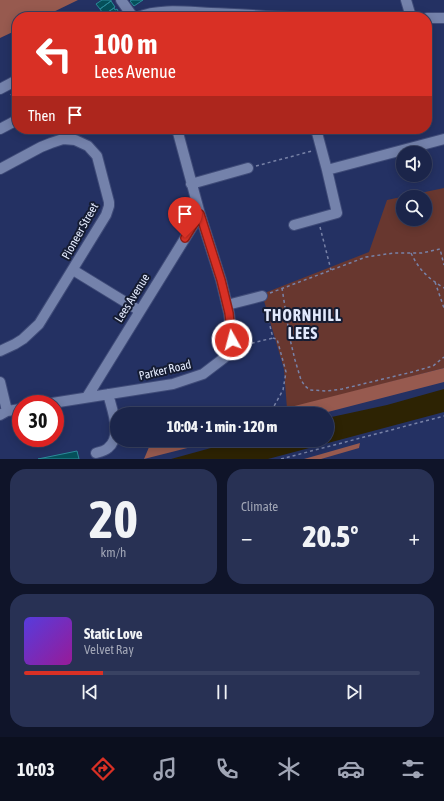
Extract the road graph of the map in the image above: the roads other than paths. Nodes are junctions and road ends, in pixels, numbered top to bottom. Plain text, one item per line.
1 (121, 0) edge
2 (406, 0) edge
3 (129, 12) edge
4 (158, 12) edge
5 (181, 12) edge
6 (410, 12) edge
7 (432, 18) edge
8 (444, 18) edge
9 (12, 82) edge
10 (3, 87) edge
11 (12, 123) edge
12 (0, 129) edge
13 (178, 134) edge
14 (317, 134) edge
15 (444, 139) edge
16 (248, 168) road end
17 (0, 169) edge
18 (327, 170) junction
19 (191, 184) junction
20 (200, 214) junction
21 (294, 225) dead end
22 (73, 270) junction
23 (262, 296) road end
24 (227, 305) junction
25 (140, 311) junction
26 (0, 351) edge
27 (0, 382) edge
28 (108, 394) junction
29 (87, 397) junction
30 (64, 401) edge
31 (4, 413) edge
32 (96, 453) dead end

1 - 3 street
2 - 6 street
4 - 5 street
7 - 8 street
9 - 10 street
11 - 12 street
13 - 19 street, Parker Road
14 - 18 street
15 - 18 street
16 - 19 street
17 - 22 street, Pioneer Street
18 - 21 street
19 - 20 street, Parker Road
20 - 24 street, Parker Road
20 - 25 street, Lees Avenue
22 - 25 street
22 - 26 street, Pioneer Street
23 - 24 street
24 - 28 street, Parker Road
25 - 29 street, Lees Avenue
27 - 31 street
28 - 29 street, Parker Road
28 - 32 street
29 - 30 street, Parker Road

